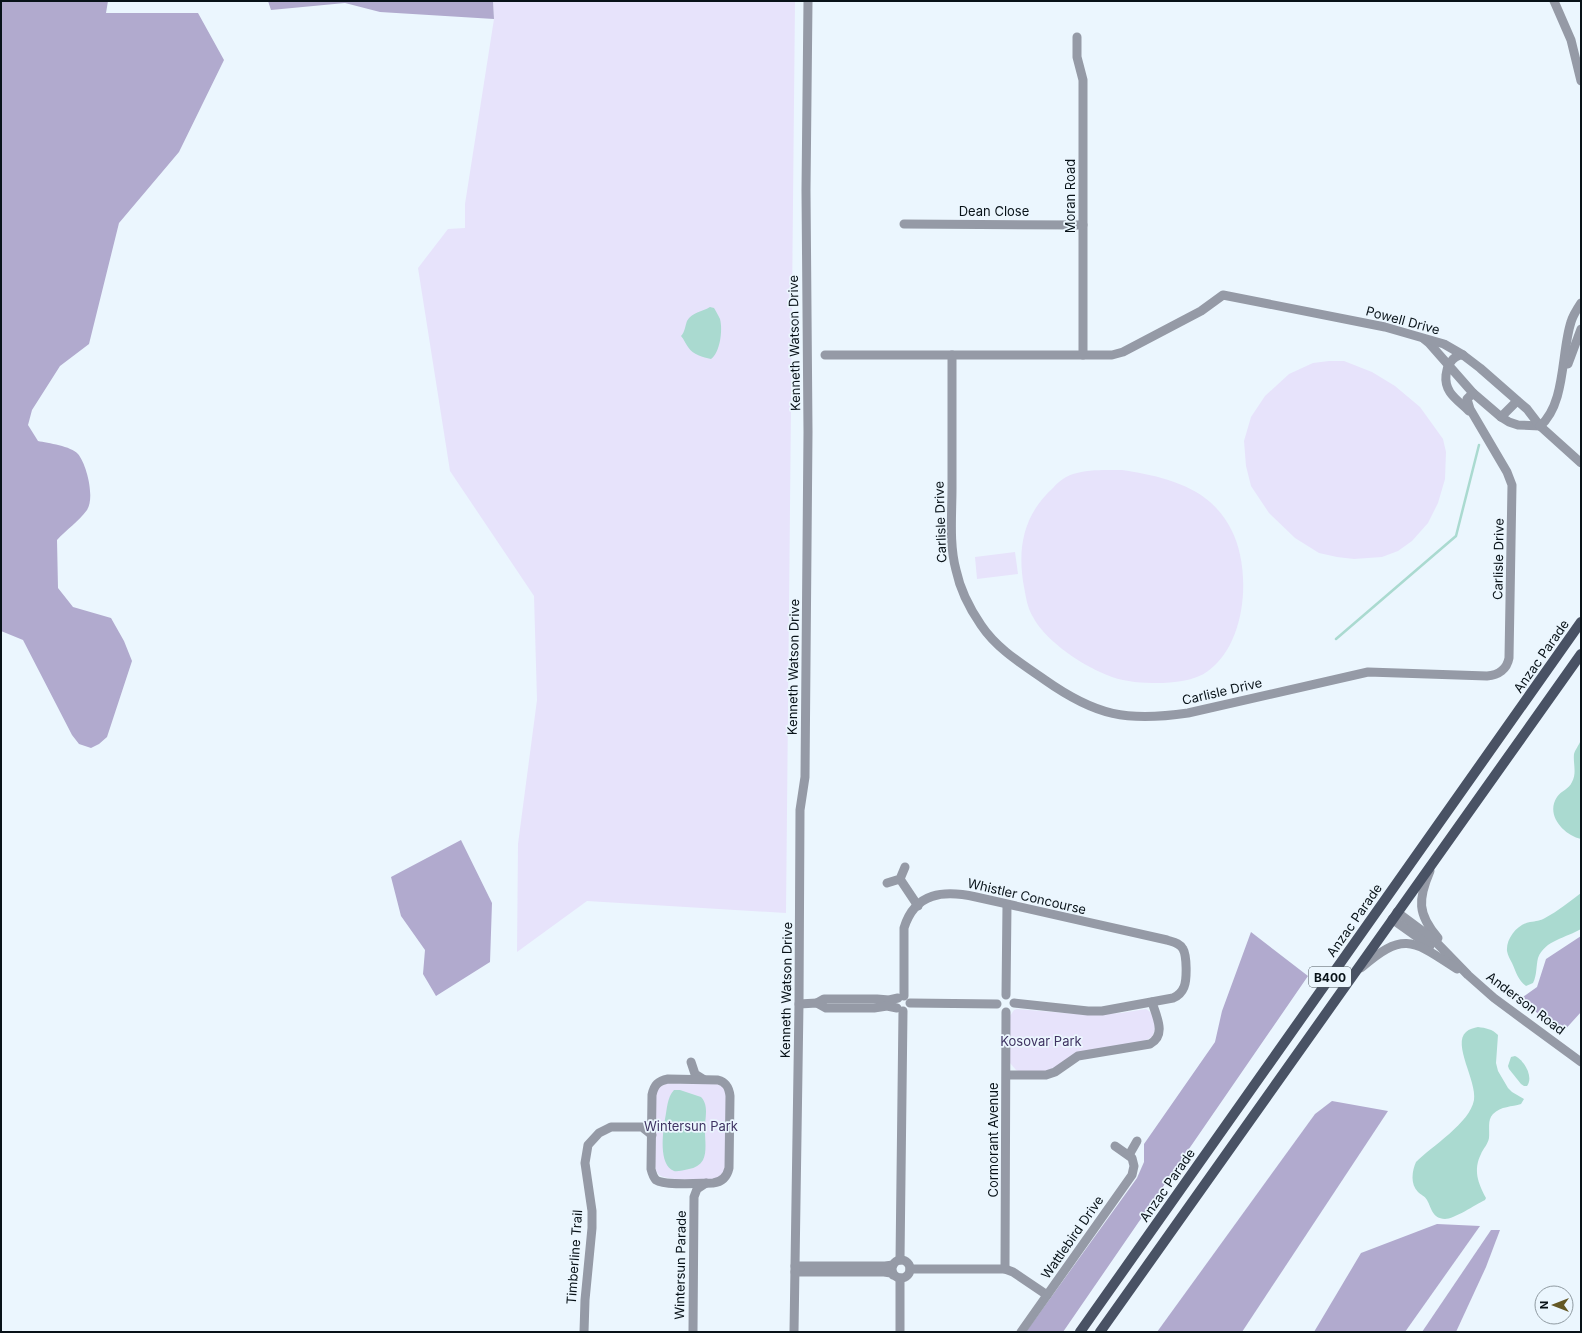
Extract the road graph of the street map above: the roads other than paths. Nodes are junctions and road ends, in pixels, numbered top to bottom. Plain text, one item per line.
1 (808, 1) edge
2 (1554, 1) edge
3 (1077, 37) dead end
4 (1581, 81) edge
5 (904, 224) dead end
6 (1083, 225) junction
7 (1581, 303) edge
8 (1581, 329) edge
9 (1419, 336) junction
10 (825, 354) dead end
11 (952, 355) junction
12 (1083, 355) junction
13 (1463, 355) junction
14 (1448, 365) junction
15 (1559, 388) junction
16 (1474, 393) junction
17 (1516, 401) junction
18 (1473, 414) junction
19 (1501, 417) junction
20 (1540, 426) junction
21 (1580, 462) edge
22 (1581, 622) edge
23 (1581, 654) edge
24 (1436, 858) junction
25 (905, 867) dead end
26 (900, 879) junction
27 (887, 883) dead end
28 (1007, 905) junction
29 (918, 906) junction
30 (1381, 906) junction
31 (1394, 915) junction
32 (1352, 977) junction
33 (1471, 977) junction
34 (1006, 995) junction
35 (901, 997) junction
36 (1152, 1002) junction
37 (910, 1003) junction
38 (799, 1004) junction
39 (817, 1004) junction
40 (997, 1004) junction
41 (1014, 1004) junction
42 (900, 1010) junction
43 (1006, 1012) junction
44 (1581, 1062) edge
45 (1007, 1075) junction
46 (679, 1079) junction
47 (705, 1080) junction
48 (652, 1116) junction
49 (638, 1127) junction
50 (652, 1135) junction
51 (1137, 1141) dead end
52 (1115, 1146) dead end
53 (1129, 1155) junction
54 (683, 1183) junction
55 (706, 1183) junction
56 (694, 1197) junction
57 (896, 1262) junction
58 (795, 1269) junction
59 (910, 1269) junction
60 (1005, 1269) junction
61 (897, 1277) junction
62 (1047, 1295) junction
63 (584, 1332) edge
64 (693, 1332) edge
65 (794, 1332) edge
66 (900, 1332) edge
67 (1021, 1332) edge
68 (1080, 1332) edge
69 (1100, 1332) edge

1 - 38 street, Kenneth Watson Drive
2 - 4 street
3 - 6 street, Moran Road
5 - 6 street, Dean Close
6 - 12 street, Moran Road
7 - 15 street
8 - 15 street
9 - 12 street, Powell Drive
9 - 13 street, Powell Drive
9 - 14 street
10 - 11 street
11 - 12 street
11 - 18 street, Carlisle Drive
13 - 14 street
13 - 17 street, Powell Drive
14 - 16 street
14 - 18 street, Carlisle Drive
15 - 20 street
16 - 18 street, Carlisle Drive
16 - 19 street
17 - 19 street
17 - 20 street, Powell Drive
19 - 20 street
20 - 21 street, Powell Drive
22 - 30 main road, Anzac Parade / B400
23 - 24 main road, B400
24 - 31 main road, B400
24 - 33 street, Anderson Road
25 - 26 street
26 - 27 street
26 - 29 street
28 - 29 street, Whistler Concourse
28 - 34 street
28 - 36 street, Whistler Concourse
29 - 35 street, Whistler Concourse
30 - 31 main road
30 - 68 main road, Anzac Parade / B400
31 - 32 main road, B400
31 - 33 street, Anderson Road
32 - 33 street, Anderson Road
32 - 69 main road, B400
33 - 44 street, Anderson Road
34 - 40 street
34 - 41 street
35 - 37 street
35 - 39 street
35 - 42 street
36 - 41 street
36 - 45 street
37 - 40 street
37 - 42 street
38 - 39 street
38 - 58 street, Kenneth Watson Drive
39 - 42 street
40 - 43 street
41 - 43 street
42 - 57 street
43 - 45 street, Cormorant Avenue
45 - 60 street, Cormorant Avenue
46 - 47 street
46 - 47 street
46 - 48 street
47 - 55 street
48 - 49 street
48 - 50 street
49 - 50 street, Timberline Trail
49 - 63 street, Timberline Trail
50 - 54 street
51 - 53 street
52 - 53 street
53 - 62 street, Wattlebird Drive
54 - 55 street
54 - 56 street, Wintersun Parade
55 - 56 street, Wintersun Parade
56 - 64 street, Wintersun Parade
57 - 58 street
57 - 59 street
57 - 61 street
58 - 61 street
58 - 65 street, Kenneth Watson Drive
59 - 60 street
59 - 61 street
60 - 62 street
61 - 66 street
62 - 67 street, Wattlebird Drive

